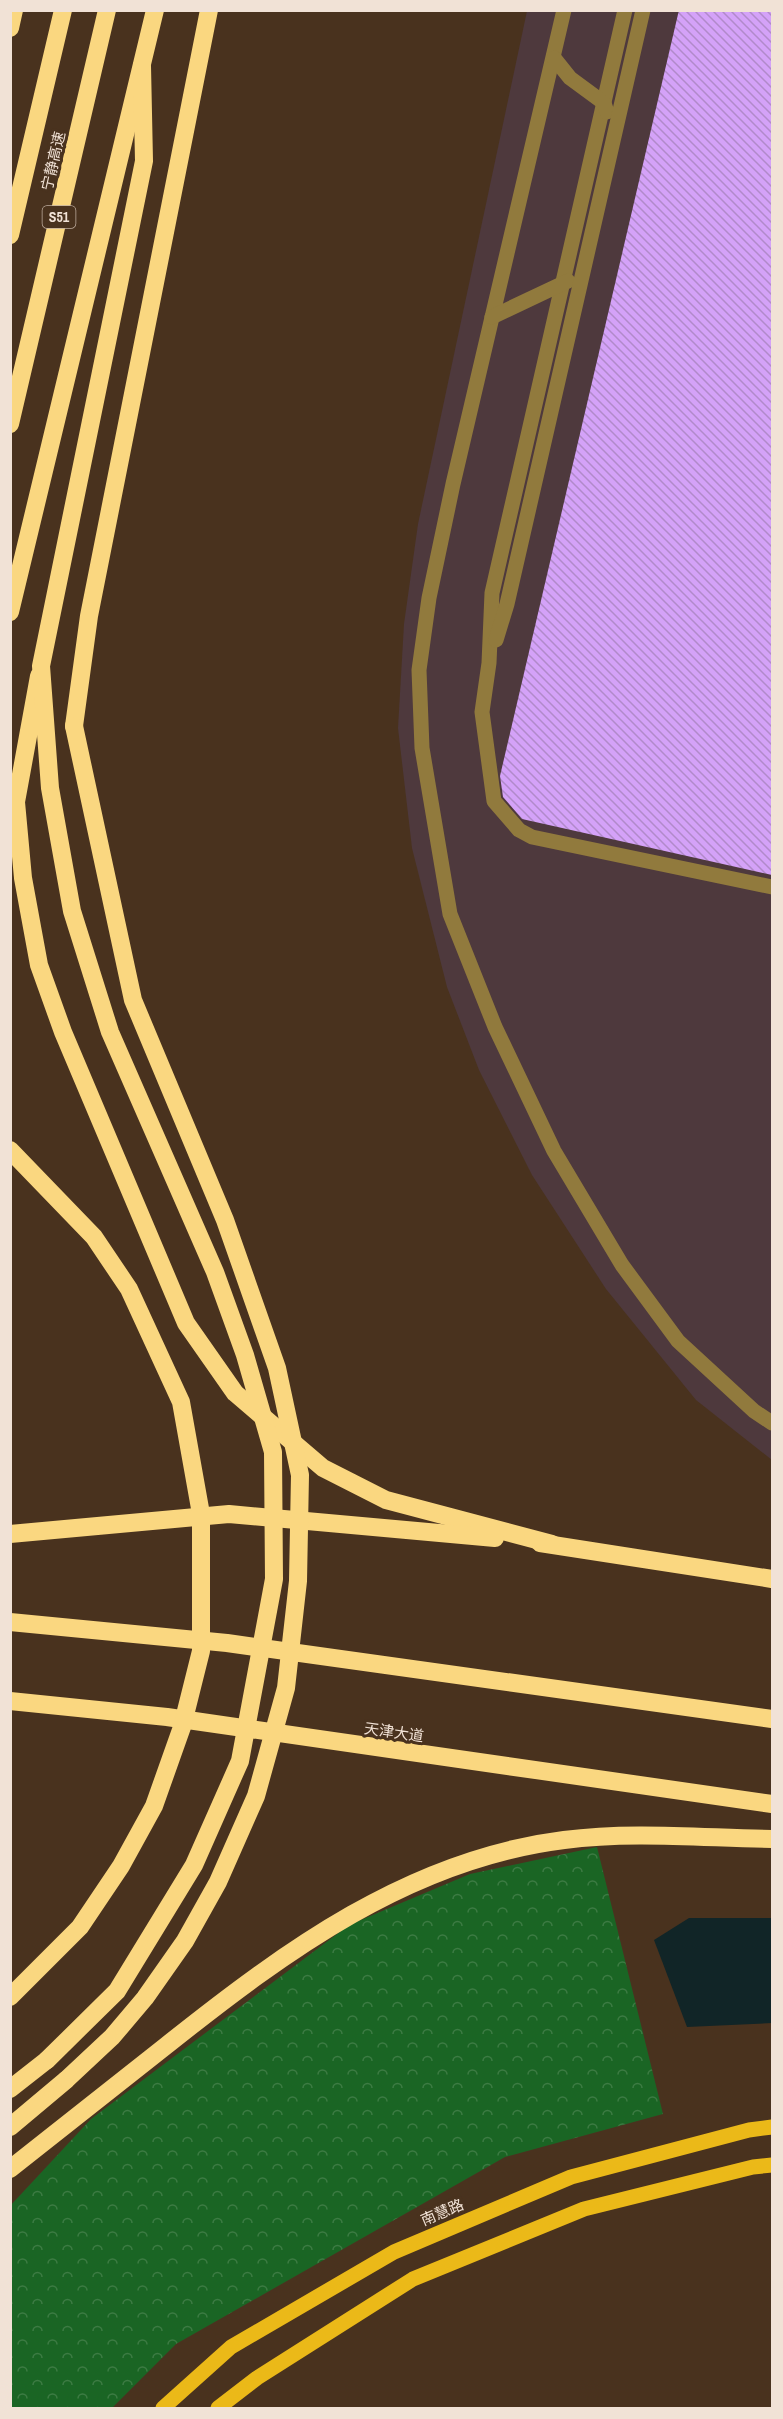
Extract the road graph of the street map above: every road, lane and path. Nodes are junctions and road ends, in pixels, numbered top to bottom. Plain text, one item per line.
1 (14, 10) edge
2 (63, 10) edge
3 (107, 10) edge
4 (155, 10) edge
5 (209, 10) edge
6 (564, 10) edge
7 (626, 10) edge
8 (643, 10) edge
9 (10, 28) edge
10 (554, 58) junction
11 (142, 66) junction
12 (604, 103) junction
13 (616, 134) junction
14 (10, 235) edge
15 (582, 272) junction
16 (564, 285) junction
17 (492, 317) junction
18 (10, 424) edge
19 (10, 612) edge
20 (489, 663) junction
21 (41, 666) junction
22 (772, 886) edge
23 (10, 1150) edge
24 (772, 1423) edge
25 (10, 1534) edge
26 (552, 1544) junction
27 (772, 1579) edge
28 (10, 1622) edge
29 (10, 1701) edge
30 (10, 1707) edge
31 (76, 1708) junction
32 (772, 1719) edge
33 (772, 1804) edge
34 (772, 1839) edge
35 (10, 1997) edge
36 (10, 2089) edge
37 (10, 2127) edge
38 (772, 2127) edge
39 (772, 2165) edge
40 (10, 2169) edge
41 (163, 2409) edge
42 (218, 2409) edge

1 - 9 highway
2 - 14 highway, 宁静高速
3 - 18 highway, 宁静高速 / S51
4 - 11 highway
5 - 37 highway, bridge
6 - 10 lane
7 - 12 lane
8 - 13 lane
10 - 12 lane
10 - 17 lane
11 - 19 highway, bridge
11 - 21 highway, bridge
12 - 13 lane
12 - 16 lane
13 - 15 lane
15 - 16 lane
15 - 20 lane
16 - 17 lane
16 - 20 lane
17 - 24 lane
20 - 22 lane
21 - 26 highway, bridge
21 - 36 highway, bridge
23 - 35 highway, bridge
25 - 26 highway
26 - 27 highway
28 - 32 highway
29 - 31 highway, 天津大道
30 - 31 highway
31 - 33 highway, 天津大道
34 - 40 highway
38 - 41 main road, 南慧路
39 - 42 main road

